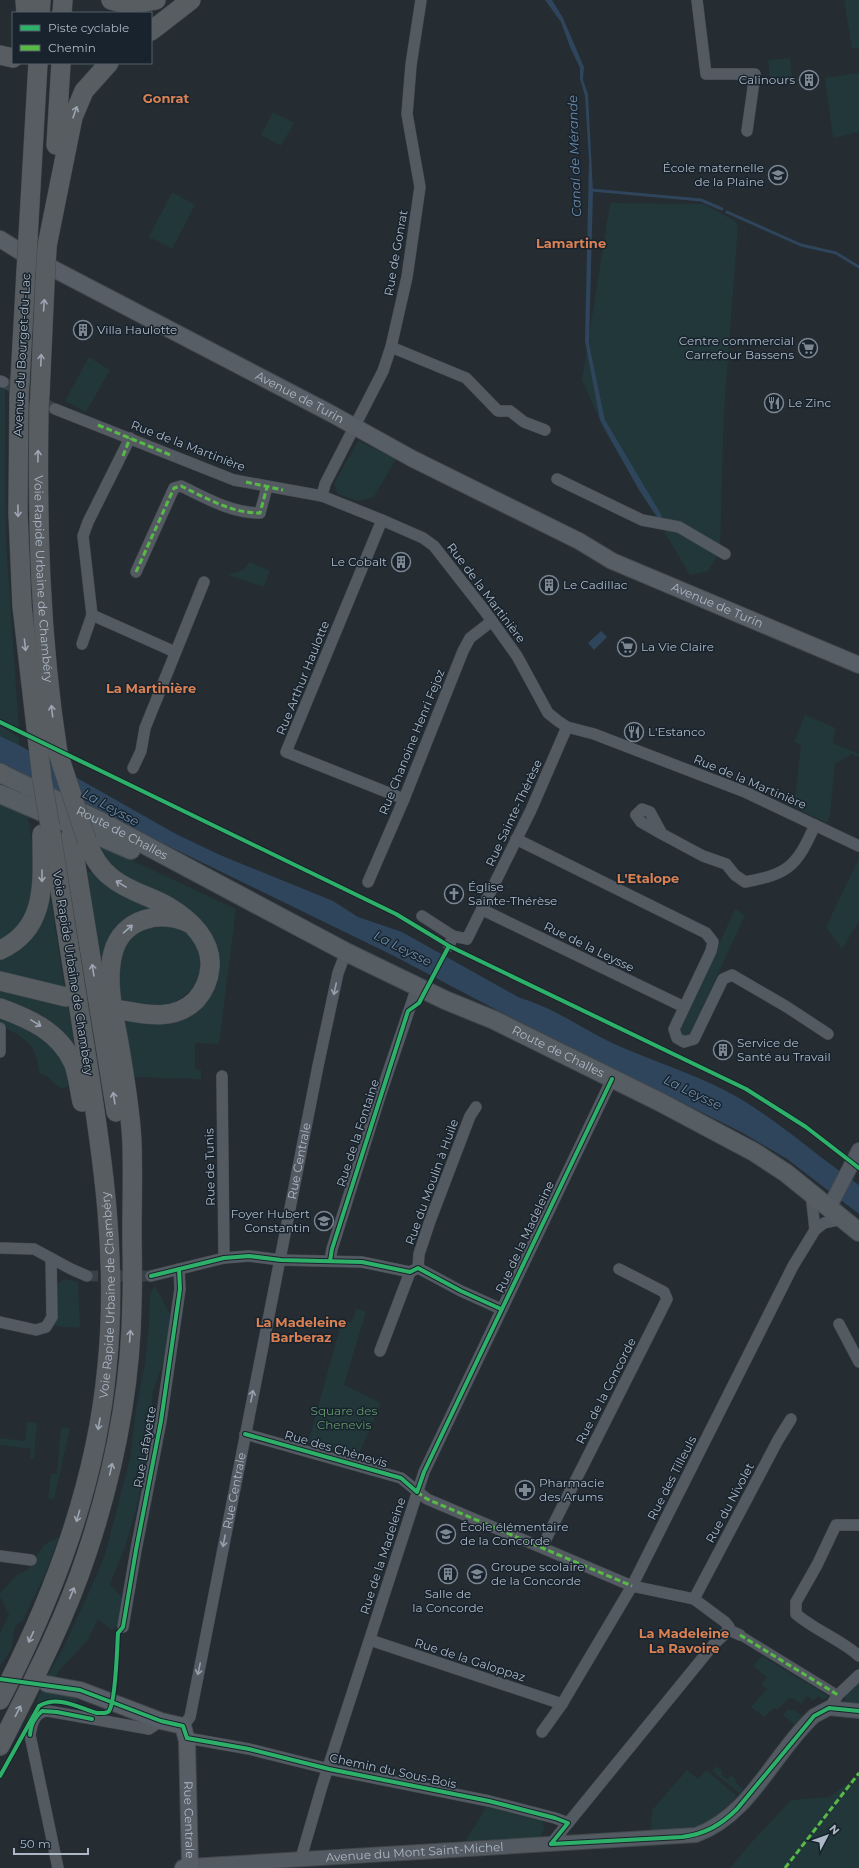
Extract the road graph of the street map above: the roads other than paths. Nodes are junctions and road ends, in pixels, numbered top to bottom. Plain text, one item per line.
1 (25, 0) edge
2 (41, 0) edge
3 (63, 0) edge
4 (111, 0) edge
5 (156, 0) edge
6 (187, 0) edge
7 (191, 0) edge
8 (421, 0) edge
9 (697, 0) edge
10 (26, 12) edge
11 (40, 12) edge
12 (62, 12) edge
13 (152, 18) edge
14 (152, 30) edge
15 (0, 55) edge
16 (12, 58) edge
17 (27, 64) edge
18 (38, 64) edge
19 (61, 64) edge
20 (108, 64) edge
21 (747, 131) dead end
22 (29, 204) junction
23 (0, 239) edge
24 (0, 243) edge
25 (25, 245) junction
26 (47, 248) junction
27 (42, 328) joint
28 (391, 347) junction
29 (11, 385) edge
30 (45, 403) junction
31 (354, 427) junction
32 (545, 430) dead end
33 (130, 438) junction
34 (18, 472) joint
35 (558, 479) dead end
36 (267, 487) junction
37 (322, 496) junction
38 (382, 520) junction
39 (579, 541) junction
40 (725, 554) dead end
41 (136, 572) dead end
42 (204, 582) dead end
43 (694, 596) junction
44 (724, 599) junction
45 (92, 616) junction
46 (492, 621) junction
47 (82, 644) dead end
48 (175, 652) junction
49 (859, 654) edge
50 (859, 665) edge
51 (567, 727) junction
52 (133, 768) dead end
53 (1, 773) edge
54 (0, 794) edge
55 (404, 799) junction
56 (46, 824) junction
57 (815, 825) junction
58 (662, 834) dead end
59 (79, 838) junction
60 (516, 839) junction
61 (859, 846) edge
62 (368, 882) dead end
63 (242, 897) junction
64 (482, 910) junction
65 (422, 916) dead end
66 (191, 924) junction
67 (0, 950) edge
68 (346, 952) junction
69 (0, 981) edge
70 (417, 987) junction
71 (66, 998) dead end
72 (684, 1007) junction
73 (0, 1008) edge
74 (121, 1010) dead end
75 (0, 1028) edge
76 (828, 1034) dead end
77 (0, 1052) edge
78 (222, 1076) dead end
79 (612, 1079) junction
80 (476, 1107) dead end
81 (857, 1155) edge
82 (810, 1192) junction
83 (832, 1202) junction
84 (108, 1204) junction
85 (843, 1219) junction
86 (815, 1230) junction
87 (859, 1232) edge
88 (0, 1248) edge
89 (51, 1258) junction
90 (224, 1258) junction
91 (281, 1260) junction
92 (330, 1261) junction
93 (132, 1262) junction
94 (179, 1269) junction
95 (619, 1269) dead end
96 (414, 1270) junction
97 (88, 1276) tunnel mouth
98 (151, 1276) tunnel mouth
99 (501, 1309) junction
100 (0, 1322) edge
101 (839, 1324) dead end
102 (380, 1351) dead end
103 (859, 1362) edge
104 (791, 1420) dead end
105 (245, 1434) junction
106 (417, 1492) junction
107 (859, 1525) edge
108 (542, 1547) junction
109 (0, 1556) edge
110 (31, 1560) dead end
111 (632, 1586) junction
112 (694, 1599) junction
113 (123, 1627) dead end
114 (729, 1630) junction
115 (740, 1634) joint
116 (370, 1640) junction
117 (859, 1656) edge
118 (859, 1675) edge
119 (47, 1684) dead end
120 (838, 1695) junction
121 (0, 1700) edge
122 (562, 1704) junction
123 (829, 1708) junction
124 (859, 1711) edge
125 (161, 1721) junction
126 (185, 1732) junction
127 (542, 1732) dead end
128 (0, 1746) edge
129 (329, 1769) junction
130 (568, 1823) junction
131 (551, 1844) junction
132 (301, 1858) junction
133 (186, 1867) edge
134 (58, 1868) edge

1 - 10 highway
2 - 11 highway
3 - 12 highway
4 - 5 highway
6 - 13 highway
7 - 14 highway
8 - 28 street, Rue de Gonrat
9 - 21 street
15 - 16 highway
17 - 22 highway
18 - 22 highway
19 - 26 highway
26 -> 20 highway
22 - 25 highway
23 - 25 main road, Avenue de Turin
24 - 25 main road, Avenue de Turin
25 - 29 highway, Avenue du Bourget-du-Lac, bridge
25 - 31 main road, Avenue de Turin
27 -> 26 highway, Avenue du Bourget-du-Lac, bridge
30 -> 27 highway, Voie Rapide Urbaine de Chambéry
28 - 31 street, Rue de Gonrat
28 - 32 street
29 - 34 highway, Avenue du Bourget-du-Lac
30 - 33 street, Rue de la Martinière
59 -> 30 highway, Voie Rapide Urbaine de Chambéry, bridge
31 - 37 street, Rue de Gonrat
31 - 39 main road, Avenue de Turin
33 - 36 street, Rue de la Martinière
33 - 45 street
34 -> 56 highway, Voie Rapide Urbaine de Chambéry, bridge
35 - 40 street
36 - 37 street, Rue de la Martinière
36 - 41 street
37 - 38 street, Rue de la Martinière
38 - 46 street, Rue de la Martinière
38 - 55 street, Rue Arthur Haulotte
39 - 43 main road, Avenue de Turin
39 - 44 main road, Avenue de Turin
42 - 48 street
43 - 44 main road
43 - 50 main road, Avenue de Turin
44 - 49 main road, Avenue de Turin
45 - 47 street
45 - 48 street
46 - 51 street, Rue de la Martinière
46 - 55 street, Rue Chanoine Henri Fejoz
48 - 52 street
51 - 57 street, Rue de la Martinière
51 - 60 street, Rue Sainte-Thérèse
53 - 63 main road, Route de Challes
54 - 63 main road, Route de Challes
55 - 62 street, Rue Chanoine Henri Fejoz
56 -> 67 highway
56 - 84 highway, Voie Rapide Urbaine de Chambéry
57 - 58 street
57 - 61 street, Rue de la Martinière
66 -> 59 highway
93 -> 59 highway, Voie Rapide Urbaine de Chambéry
60 - 64 street, Rue Sainte-Thérèse
60 - 72 street
63 - 68 main road, Route de Challes
64 - 65 street, Rue Sainte-Thérèse
64 - 72 street, Rue de la Leysse
66 - 74 highway
93 -> 66 highway
68 - 70 main road, Route de Challes
68 -> 91 street, Rue Centrale
69 - 71 highway
70 - 79 main road, Route de Challes
70 - 92 street, Rue de la Fontaine
72 - 76 street
73 -> 84 highway
75 - 77 street
78 - 90 street, Rue de Tunis
79 - 82 main road, Route de Challes
79 - 99 street, Rue de la Madeleine
80 - 96 street, Rue du Moulin à Huile
81 - 83 street
82 - 83 main road, Route de Challes
82 - 86 street
83 - 85 main road, Route de Challes
84 -> 121 highway, Voie Rapide Urbaine de Chambéry
85 - 86 street
85 - 87 main road, Route de Challes
86 - 111 street, Rue des Tilleuls
88 - 89 street
89 - 97 street
89 - 100 street
90 - 91 street
90 - 94 street
91 - 92 street
105 -> 91 street, Rue Centrale
92 - 96 street
128 -> 93 highway, Voie Rapide Urbaine de Chambéry
94 - 98 street
94 - 113 street, Rue Lafayette
95 - 108 street, Rue de la Concorde
96 - 99 street
96 - 102 street, Rue du Moulin à Huile
99 - 106 street, Rue de la Madeleine
101 - 103 street
104 - 112 street, Rue du Nivolet
105 - 106 street, Rue des Chènevis
105 -> 126 street, Rue Centrale
106 - 108 street
106 - 116 street, Rue de la Madeleine
107 - 117 street
108 - 111 street
109 - 110 street
111 - 112 street
111 - 122 street, Rue des Tilleuls
112 - 114 street
114 - 115 street
114 - 130 street
115 - 120 street
116 - 122 street, Rue de la Galoppaz
116 - 129 street, Rue de la Madeleine
118 - 120 street
119 - 125 main road
120 - 123 street
122 - 127 street, Rue des Tilleuls
123 - 124 street
123 - 131 street, Avenue du Mont Saint-Michel
125 - 126 main road
125 - 134 street
126 - 129 street, Chemin du Sous-Bois
126 - 133 main road, Rue Centrale
129 - 130 street, Chemin du Sous-Bois
129 - 132 street, Rue de la Madeleine
130 - 131 street
131 - 132 street, Avenue du Mont Saint-Michel
132 - 133 street, Avenue du Mont Saint-Michel

